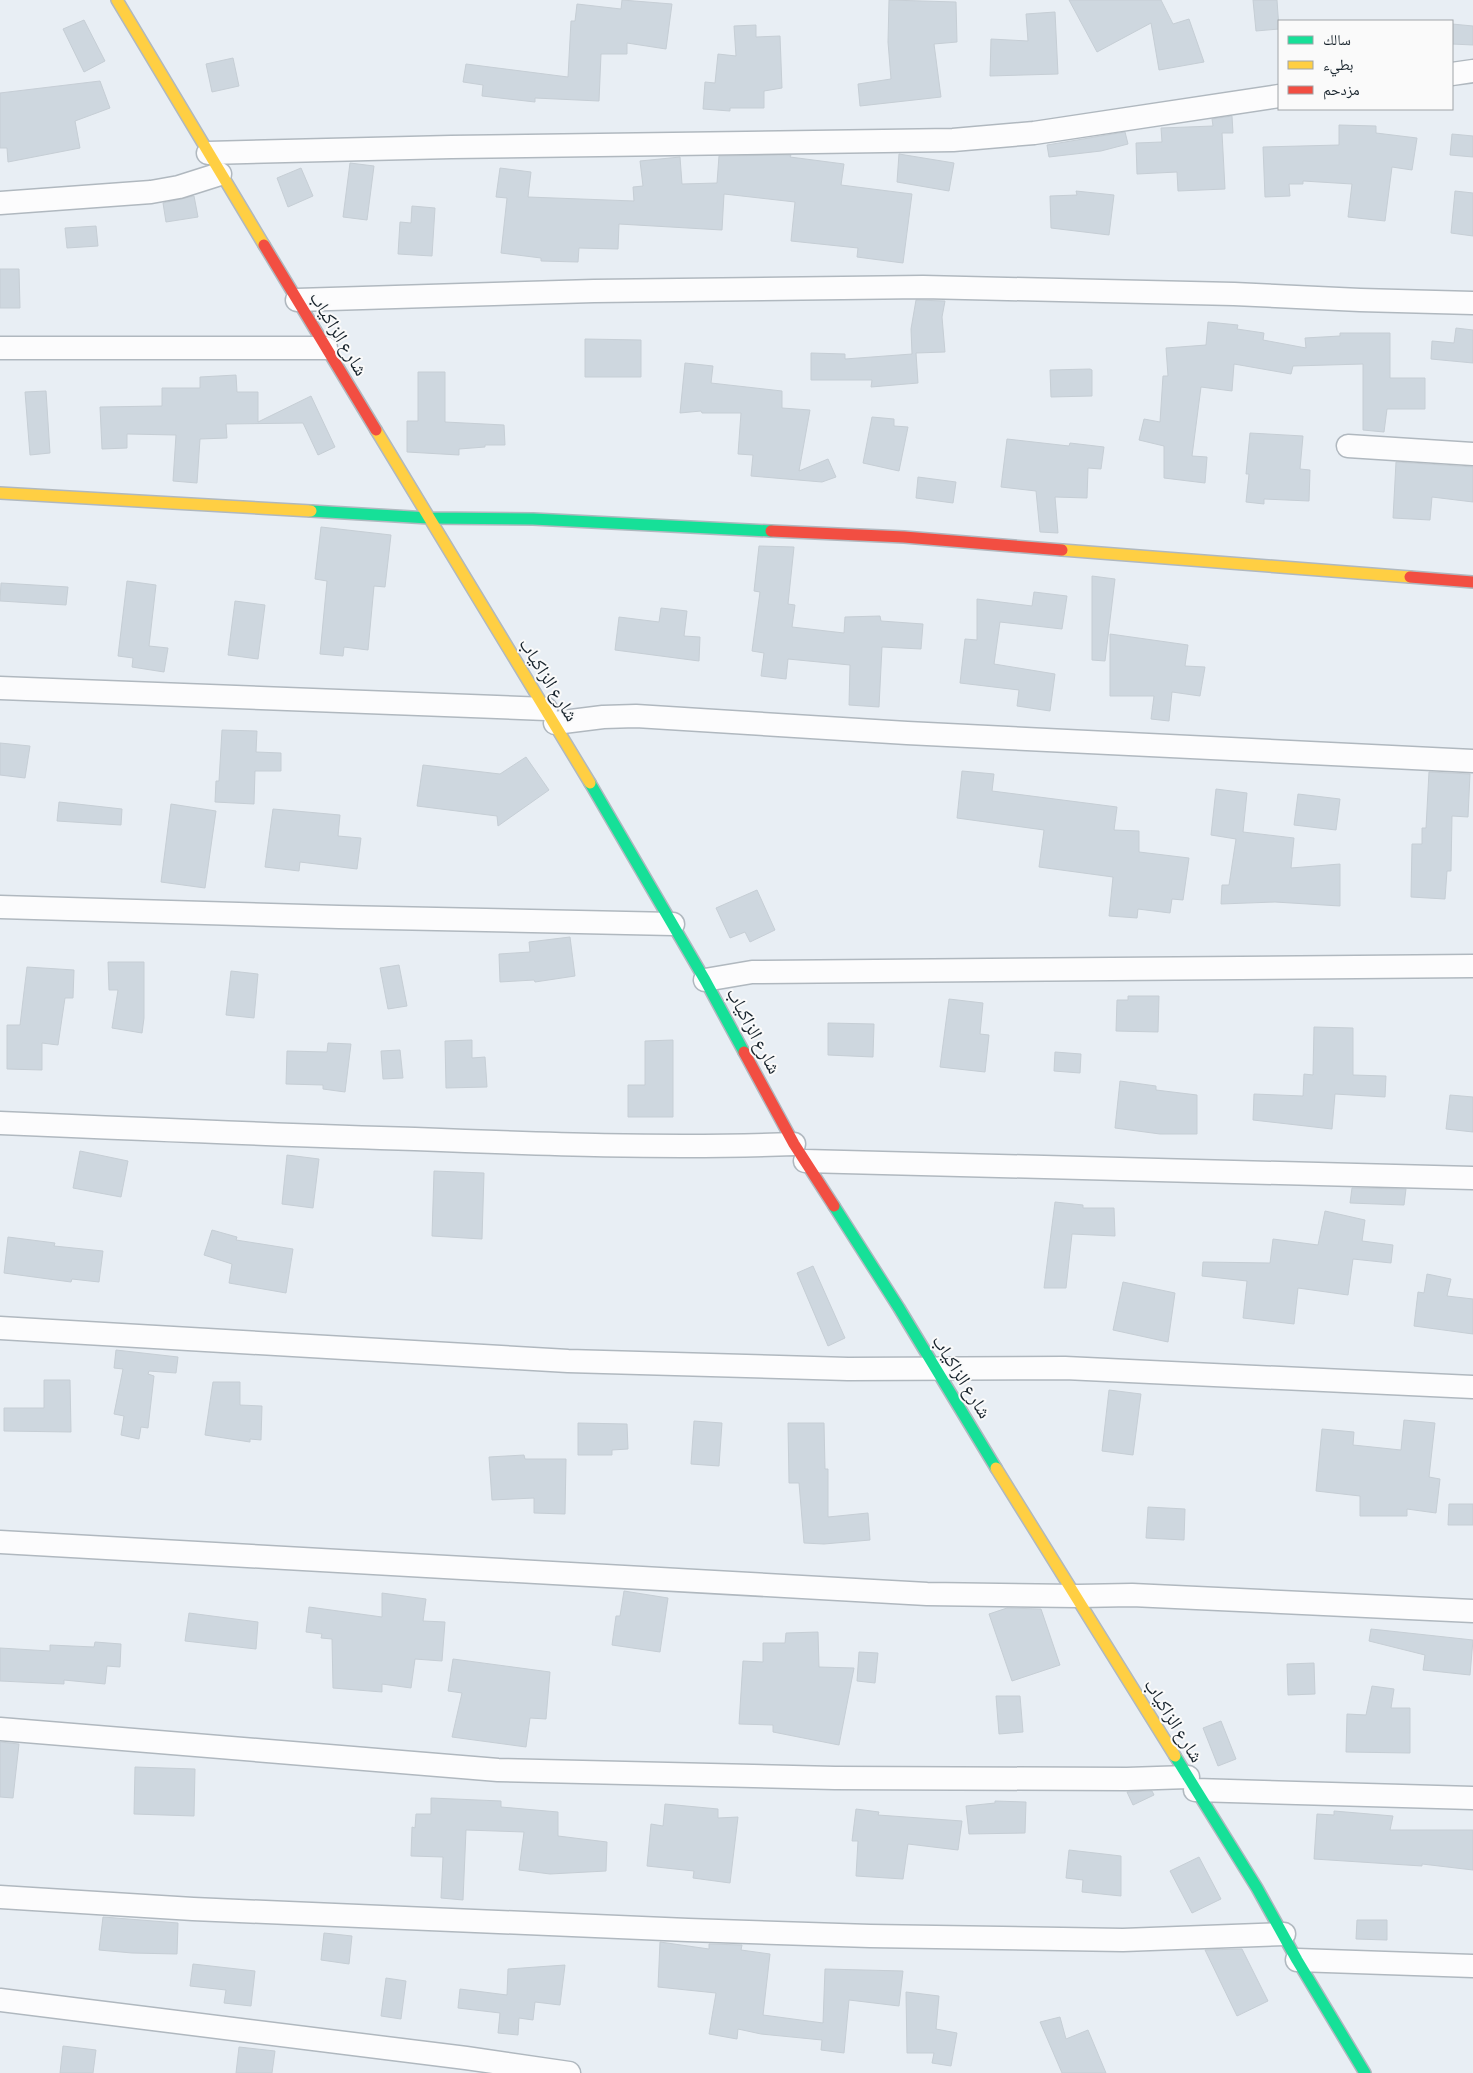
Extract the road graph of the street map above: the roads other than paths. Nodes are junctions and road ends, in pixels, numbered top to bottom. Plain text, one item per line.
1 (117, 0) edge
2 (1473, 71) edge
3 (1453, 74) edge
4 (1278, 96) edge
5 (208, 153) junction
6 (220, 174) junction
7 (0, 203) edge
8 (297, 300) junction
9 (1473, 303) edge
10 (0, 348) edge
11 (326, 348) junction
12 (1348, 446) dead end
13 (1473, 454) edge
14 (0, 493) edge
15 (429, 518) junction
16 (1473, 582) edge
17 (0, 688) edge
18 (551, 716) junction
19 (1473, 761) edge
20 (0, 907) edge
21 (673, 924) junction
22 (1473, 966) edge
23 (705, 980) junction
24 (0, 1123) edge
25 (799, 1153) junction
26 (1473, 1178) edge
27 (0, 1328) edge
28 (934, 1368) junction
29 (1473, 1387) edge
30 (0, 1542) edge
31 (1078, 1596) junction
32 (1473, 1611) edge
33 (0, 1729) edge
34 (1192, 1784) junction
35 (1473, 1798) edge
36 (0, 1897) edge
37 (1284, 1934) junction
38 (1297, 1960) junction
39 (1473, 1966) edge
40 (0, 2000) edge
41 (568, 2073) edge
42 (1365, 2073) edge

1 - 5 street, شارع الزاكياب
2 - 3 street
4 - 5 street
5 - 6 street, شارع الزاكياب
6 - 7 street
6 - 8 street, شارع الزاكياب
8 - 9 street
8 - 11 street, شارع الزاكياب
10 - 11 street
11 - 15 street, شارع الزاكياب
12 - 13 street
14 - 15 street
15 - 16 street
15 - 18 street, شارع الزاكياب
17 - 18 street
18 - 19 street
18 - 21 street, شارع الزاكياب
20 - 21 street
21 - 23 street, شارع الزاكياب
22 - 23 street
23 - 25 street, شارع الزاكياب
24 - 25 street
25 - 26 street
25 - 28 street, شارع الزاكياب
27 - 28 street
28 - 29 street
28 - 31 street, شارع الزاكياب
30 - 31 street
31 - 32 street
31 - 34 street, شارع الزاكياب
33 - 34 street
34 - 35 street
34 - 37 street, شارع الزاكياب
36 - 37 street
37 - 38 street, شارع الزاكياب
38 - 39 street
38 - 42 street, شارع الزاكياب
40 - 41 street

